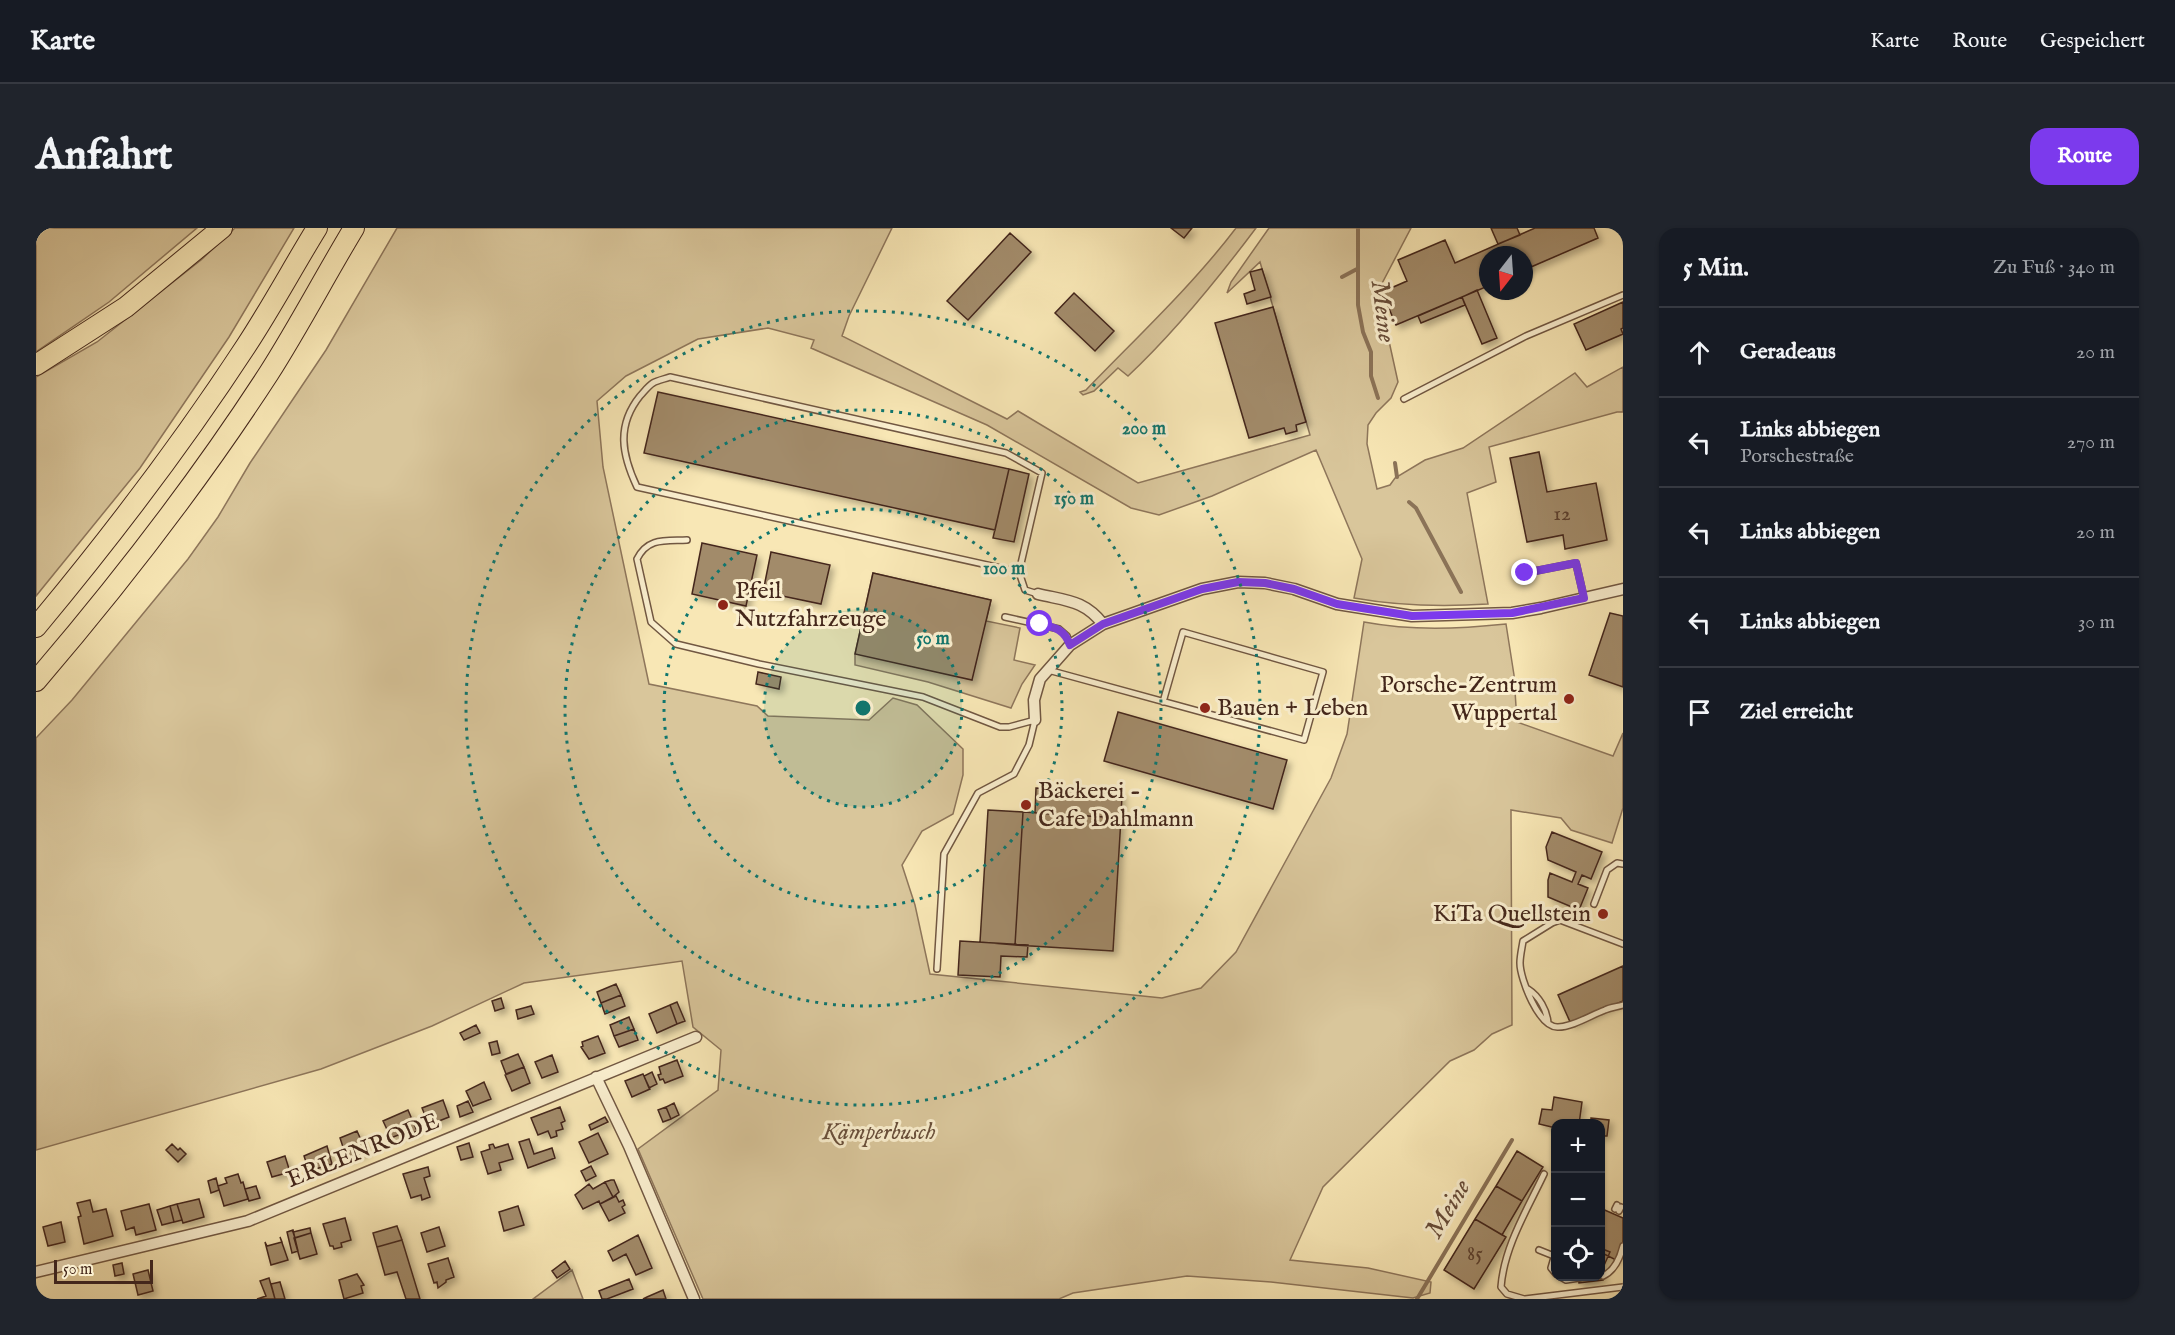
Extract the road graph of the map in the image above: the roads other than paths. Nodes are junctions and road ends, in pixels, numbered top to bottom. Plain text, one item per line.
1 (222, 228) edge
2 (317, 228) edge
3 (354, 228) edge
4 (1623, 295) edge
5 (36, 365) edge
6 (1404, 399) dead end
7 (687, 540) dead end
8 (1019, 572) junction
9 (1525, 573) dead end
10 (1623, 589) edge
11 (1038, 594) joint
12 (1584, 598) junction
13 (1005, 617) dead end
14 (1103, 624) junction
15 (36, 627) edge
16 (1070, 645) junction
17 (1047, 670) junction
18 (36, 681) edge
19 (1163, 702) junction
20 (1035, 720) junction
21 (1623, 864) edge
22 (1594, 904) dead end
23 (1623, 944) edge
24 (937, 969) dead end
25 (1623, 1005) edge
26 (696, 1037) dead end
27 (596, 1077) junction
28 (1544, 1174) dead end
29 (1539, 1250) dead end
30 (1551, 1252) edge
31 (1621, 1253) edge
32 (36, 1272) edge
33 (1605, 1274) edge
34 (1623, 1287) edge
35 (694, 1299) edge
36 (1525, 1299) edge

1 - 5 highway
2 - 15 highway
3 - 18 highway
4 - 6 lane
7 - 20 lane
8 - 8 lane
8 - 11 lane
9 - 12 lane
10 - 12 street
11 - 14 street
12 - 14 street
13 - 16 lane
14 - 16 street
16 - 17 street
17 - 19 lane
17 - 20 street
19 - 19 lane
20 - 24 lane
21 - 22 lane
23 - 25 lane
26 - 27 street, ERLENRODE
27 - 32 street, ERLENRODE
27 - 35 street
28 - 36 lane
29 - 30 lane
31 - 33 lane
34 - 36 lane

